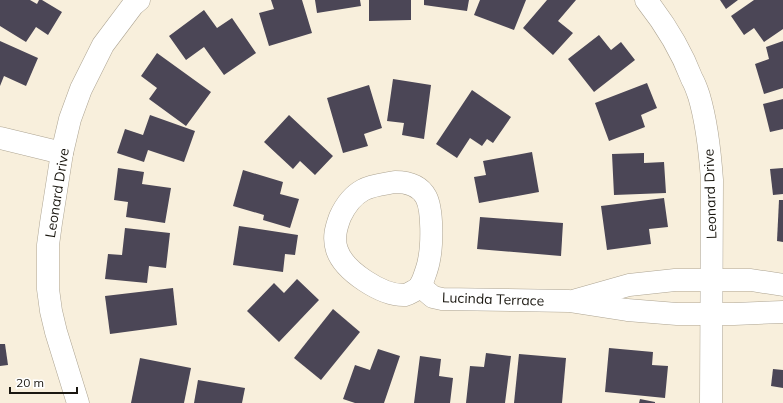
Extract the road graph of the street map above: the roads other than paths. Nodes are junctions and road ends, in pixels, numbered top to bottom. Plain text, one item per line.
1 (139, 0) edge
2 (646, 0) edge
3 (0, 138) edge
4 (62, 153) junction
5 (712, 280) junction
6 (783, 285) edge
7 (420, 286) junction
8 (569, 302) junction
9 (783, 312) edge
10 (711, 314) junction
11 (78, 403) edge
12 (711, 403) edge

1 - 4 street, Leonard Drive
2 - 5 street, Leonard Drive
3 - 4 street
4 - 11 street, Leonard Drive
5 - 6 street, Lucinda Terrace
5 - 8 street, Lucinda Terrace
5 - 10 street, Leonard Drive
7 - 7 street
7 - 8 street, Lucinda Terrace
8 - 10 street, Lucinda Terrace
9 - 10 street, Lucinda Terrace
10 - 12 street, Leonard Drive

